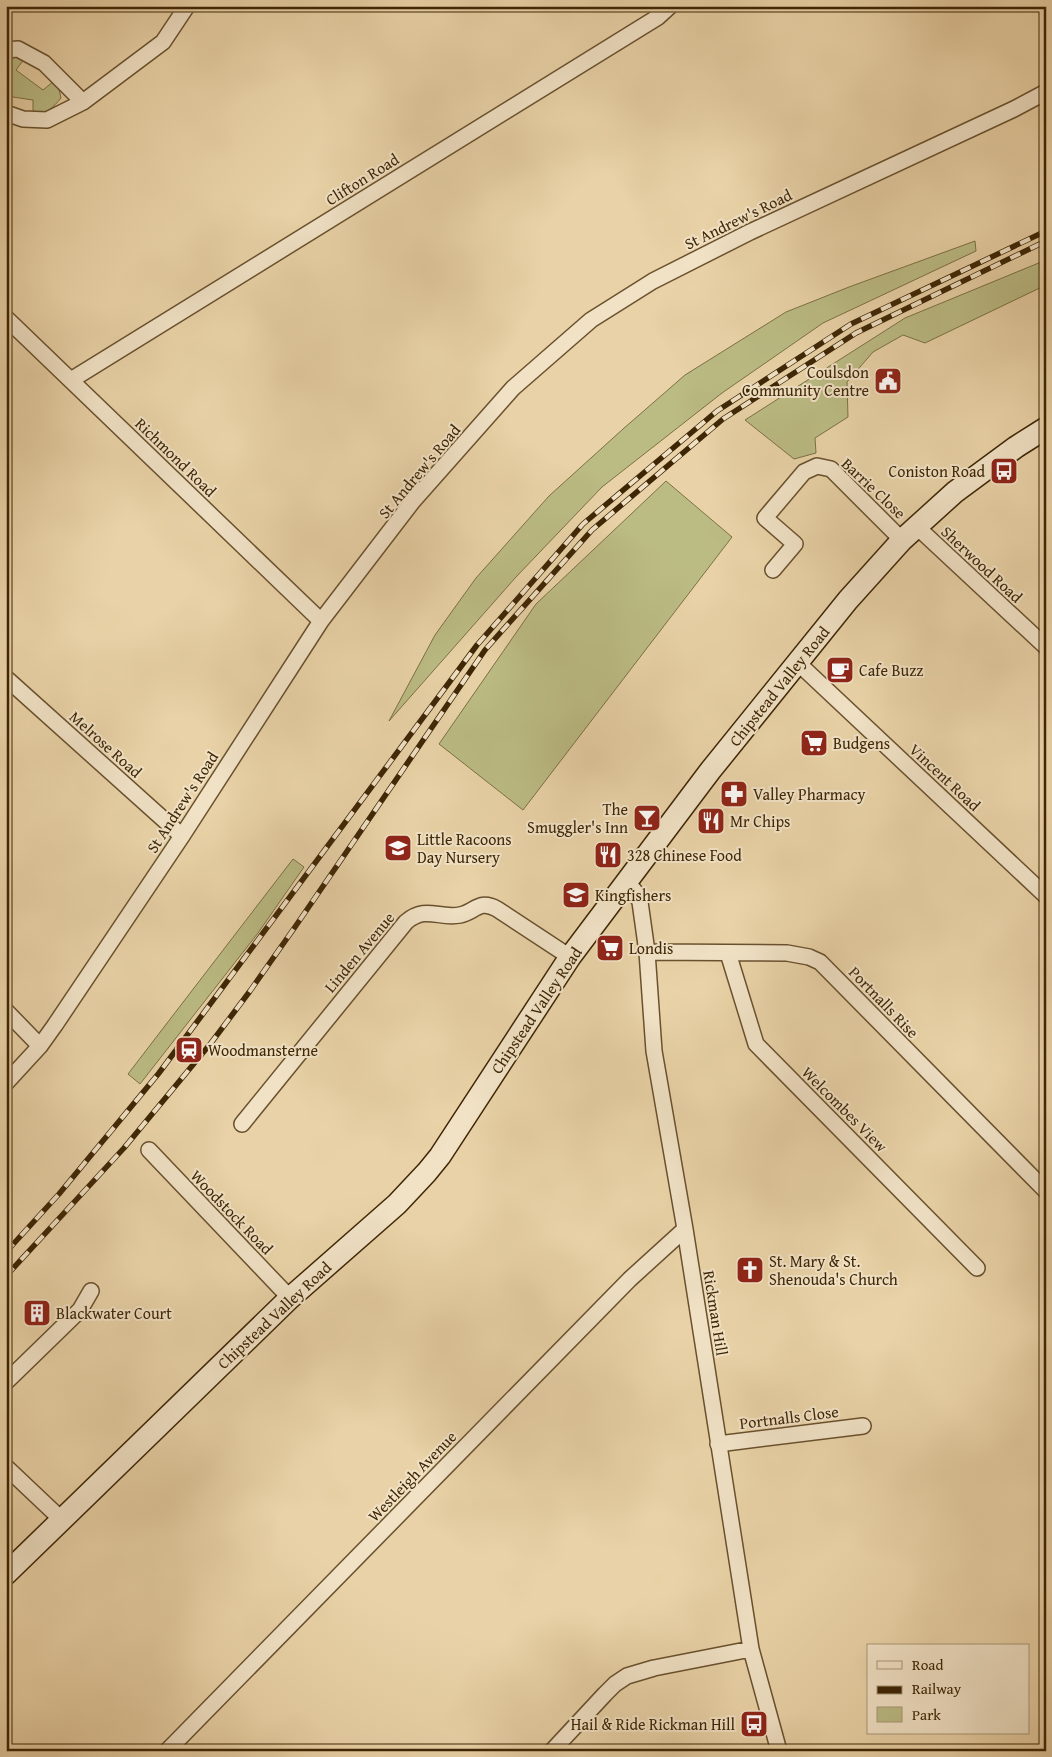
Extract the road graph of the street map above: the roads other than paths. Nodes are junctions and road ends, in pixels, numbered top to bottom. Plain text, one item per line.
1 (187, 6) edge
2 (670, 6) edge
3 (6, 50) edge
4 (1046, 92) edge
5 (83, 102) junction
6 (6, 112) edge
7 (7, 320) edge
8 (71, 380) junction
9 (1046, 428) edge
10 (909, 533) junction
11 (773, 570) dead end
12 (321, 621) junction
13 (1046, 647) edge
14 (798, 662) junction
15 (6, 678) edge
16 (182, 836) junction
17 (625, 884) junction
18 (1046, 896) edge
19 (647, 952) junction
20 (728, 953) junction
21 (570, 957) junction
22 (6, 1011) edge
23 (40, 1046) junction
24 (6, 1083) edge
25 (242, 1124) dead end
26 (149, 1150) dead end
27 (1046, 1191) edge
28 (685, 1229) junction
29 (977, 1268) dead end
30 (91, 1291) dead end
31 (290, 1298) junction
32 (6, 1382) edge
33 (863, 1426) dead end
34 (718, 1444) junction
35 (6, 1467) edge
36 (61, 1519) junction
37 (8, 1571) edge
38 (751, 1649) junction
39 (167, 1751) edge
40 (552, 1751) edge
41 (779, 1751) edge

1 - 5 street
2 - 8 street, Clifton Road
3 - 5 street
4 - 12 street, St Andrew's Road
5 - 6 street
7 - 8 street, Richmond Road
8 - 12 street, Richmond Road
9 - 10 main road, Chipstead Valley Road
10 - 11 street, Barrie Close
10 - 13 street, Sherwood Road
10 - 14 main road, Chipstead Valley Road
12 - 16 street, St Andrew's Road
14 - 17 main road, Chipstead Valley Road
14 - 18 street, Vincent Road
15 - 16 street, Melrose Road
16 - 23 street, St Andrew's Road
17 - 19 street, Rickman Hill
17 - 21 main road, Chipstead Valley Road
19 - 20 street, Portnalls Rise
19 - 28 street, Rickman Hill
20 - 27 street, Portnalls Rise
20 - 29 street, Welcombes View
21 - 25 street, Linden Avenue
21 - 31 main road, Chipstead Valley Road
22 - 23 street
23 - 24 street, St Andrew's Road
26 - 31 street, Woodstock Road
28 - 34 street, Rickman Hill
28 - 39 street, Westleigh Avenue
30 - 32 street
31 - 36 main road, Chipstead Valley Road
33 - 34 street, Portnalls Close
34 - 38 street, Rickman Hill
35 - 36 street
36 - 37 main road, Chipstead Valley Road
38 - 40 street
38 - 41 street, Rickman Hill

